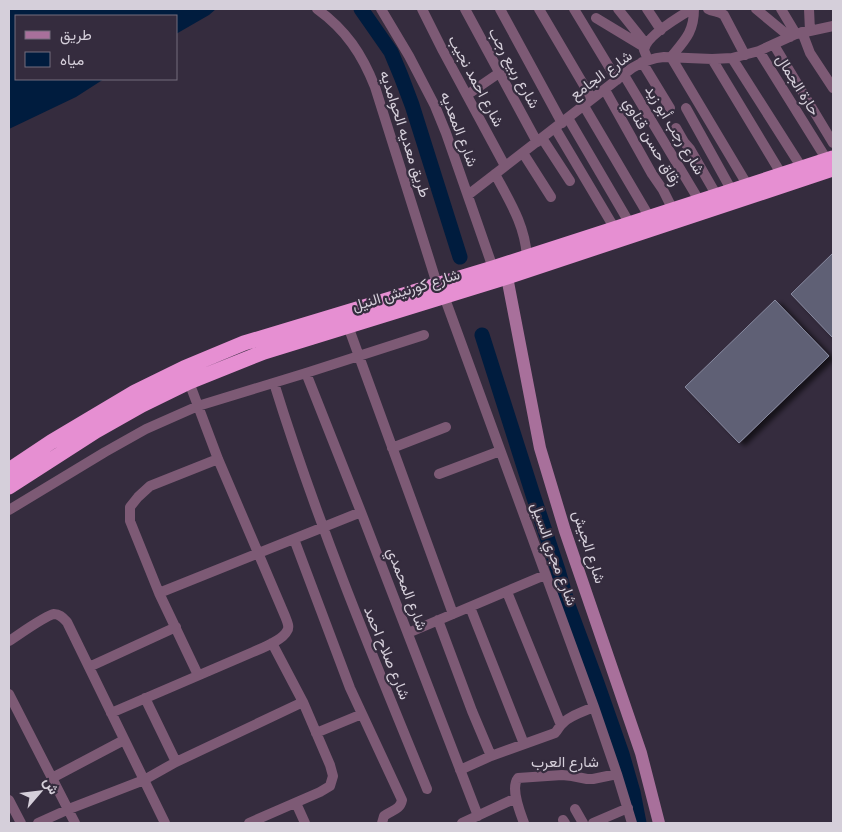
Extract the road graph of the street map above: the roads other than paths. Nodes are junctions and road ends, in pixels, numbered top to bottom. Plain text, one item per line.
1 (317, 9) edge
2 (381, 9) edge
3 (422, 9) edge
4 (465, 9) edge
5 (500, 9) edge
6 (539, 9) edge
7 (574, 9) edge
8 (603, 9) edge
9 (618, 9) edge
10 (648, 9) edge
11 (693, 9) edge
12 (708, 9) edge
13 (756, 9) edge
14 (781, 9) edge
15 (809, 9) edge
16 (724, 11) edge
17 (596, 18) junction
18 (832, 29) edge
19 (586, 30) junction
20 (661, 30) junction
21 (800, 34) junction
22 (645, 45) junction
23 (774, 45) junction
24 (759, 51) junction
25 (746, 55) junction
26 (672, 57) junction
27 (732, 58) junction
28 (712, 60) junction
29 (645, 61) junction
30 (499, 73) junction
31 (620, 77) junction
32 (833, 88) edge
33 (605, 90) junction
34 (467, 95) junction
35 (588, 103) junction
36 (670, 108) dead end
37 (686, 108) dead end
38 (562, 123) junction
39 (676, 128) dead end
40 (540, 140) junction
41 (833, 143) edge
42 (522, 153) junction
43 (831, 162) edge
44 (506, 166) junction
45 (802, 168) junction
46 (495, 174) junction
47 (782, 175) junction
48 (570, 181) dead end
49 (748, 186) junction
50 (725, 193) junction
51 (468, 195) junction
52 (551, 197) dead end
53 (700, 202) junction
54 (673, 210) junction
55 (650, 218) junction
56 (630, 224) junction
57 (616, 229) junction
58 (527, 257) junction
59 (493, 268) junction
60 (507, 276) junction
61 (440, 290) junction
62 (348, 326) junction
63 (424, 335) dead end
64 (359, 356) junction
65 (306, 373) junction
66 (189, 382) junction
67 (274, 383) junction
68 (198, 406) junction
69 (446, 427) dead end
70 (392, 448) junction
71 (500, 451) junction
72 (218, 459) junction
73 (37, 460) junction
74 (9, 470) edge
75 (439, 474) dead end
76 (9, 487) edge
77 (9, 510) edge
78 (361, 512) junction
79 (322, 527) junction
80 (294, 539) junction
81 (259, 553) junction
82 (545, 575) junction
83 (507, 592) junction
84 (160, 593) junction
85 (470, 607) junction
86 (453, 614) junction
87 (438, 620) junction
88 (176, 627) junction
89 (408, 633) junction
90 (9, 641) edge
91 (272, 643) junction
92 (89, 667) junction
93 (198, 675) junction
94 (9, 694) edge
95 (145, 698) junction
96 (302, 702) junction
97 (594, 707) junction
98 (111, 712) junction
99 (362, 714) junction
100 (560, 725) junction
101 (316, 733) junction
102 (124, 740) junction
103 (524, 744) junction
104 (491, 756) junction
105 (176, 762) junction
106 (460, 770) junction
107 (617, 774) junction
108 (52, 778) junction
109 (144, 780) junction
110 (427, 789) dead end
111 (516, 798) junction
112 (9, 800) edge
113 (296, 803) junction
114 (628, 808) junction
115 (574, 809) dead end
116 (69, 810) junction
117 (478, 816) junction
118 (465, 822) edge
119 (21, 823) edge
120 (38, 823) edge
121 (75, 823) edge
122 (165, 823) edge
123 (249, 823) edge
124 (305, 823) edge
125 (382, 823) edge
126 (524, 823) edge
127 (583, 823) edge
128 (593, 823) edge
129 (632, 823) edge
130 (659, 823) edge

1 - 61 street, طريق معديه الحوامديه
2 - 51 street, شارع المعديه
3 - 34 street, شارع احمد نجيب
4 - 30 street, شارع ربيع رجب
5 - 38 street
6 - 35 street
7 - 19 street, شارع رجب أبو زيد
8 - 17 street
9 - 22 street
10 - 20 street
11 - 20 street
11 - 26 street
12 - 16 street
13 - 21 street
14 - 21 street
15 - 21 street
16 - 25 street
17 - 19 street
17 - 22 street
18 - 21 street, شارع الجامع
19 - 31 street, شارع رجب أبو زيد
20 - 22 street
21 - 23 street, شارع الجامع
21 - 32 street
22 - 29 street
23 - 24 street, شارع الجامع
23 - 41 street
24 - 25 street, شارع الجامع
24 - 43 street, حارة الجمال
25 - 27 street, شارع الجامع
26 - 28 street, شارع الجامع
26 - 29 street, شارع الجامع
26 - 49 street
27 - 28 street, شارع الجامع
27 - 45 street
28 - 47 street
29 - 31 street, شارع الجامع
29 - 36 street
30 - 34 street
30 - 40 street, شارع ربيع رجب
31 - 33 street, شارع الجامع
31 - 53 street, شارع رجب أبو زيد
33 - 35 street, شارع الجامع
33 - 54 street, زقاق حسن قناوي
34 - 44 street, شارع احمد نجيب
35 - 38 street, شارع الجامع
35 - 55 street
37 - 50 street
38 - 40 street, شارع الجامع
38 - 56 street
38 - 57 street
39 - 50 street
40 - 42 street, شارع الجامع
40 - 48 street, شارع ربيع رجب
42 - 44 street, شارع الجامع
42 - 52 street
43 - 45 highway, شارع كورنيش النيل
43 - 60 highway, شارع كورنيش النيل
44 - 46 street, شارع الجامع
45 - 47 highway, شارع كورنيش النيل
46 - 51 street, شارع الجامع
46 - 58 street
47 - 49 highway, شارع كورنيش النيل
49 - 50 highway, شارع كورنيش النيل
50 - 53 highway, شارع كورنيش النيل
51 - 59 street, شارع المعديه
53 - 54 highway, شارع كورنيش النيل
54 - 55 highway, شارع كورنيش النيل
55 - 56 highway, شارع كورنيش النيل
56 - 57 highway, شارع كورنيش النيل
57 - 58 highway, شارع كورنيش النيل
58 - 59 highway, شارع كورنيش النيل
59 - 61 highway, شارع كورنيش النيل
60 - 61 highway, شارع كورنيش النيل
60 - 130 street, شارع الجيش
61 - 62 highway, شارع كورنيش النيل
61 - 71 street, شارع مجري السيل
61 - 73 highway, شارع كورنيش النيل
62 - 64 street
62 - 66 highway, شارع كورنيش النيل
63 - 64 street
64 - 65 street
64 - 70 street
65 - 67 street
65 - 78 street, شارع المحمدي
66 - 68 street
66 - 73 highway, شارع كورنيش النيل
67 - 68 street
67 - 79 street, شارع صلاح احمد
68 - 72 street
68 - 77 street
69 - 70 street
70 - 86 street
71 - 75 street
71 - 82 street, شارع مجري السيل
72 - 81 street
72 - 84 street
73 - 74 highway, شارع كورنيش النيل
73 - 76 highway, شارع كورنيش النيل
78 - 79 street
78 - 89 street, شارع المحمدي
79 - 80 street
79 - 110 street, شارع صلاح احمد
80 - 81 street
80 - 99 street
81 - 84 street
81 - 91 street
82 - 83 street
82 - 97 street, شارع مجري السيل
83 - 85 street
83 - 100 street
84 - 88 street
85 - 86 street
85 - 103 street
86 - 87 street
87 - 89 street
87 - 104 street
88 - 92 street
88 - 93 street
89 - 106 street, شارع المحمدي
90 - 92 street
91 - 93 street
91 - 96 street
92 - 98 street
93 - 95 street
94 - 108 street
95 - 98 street
95 - 105 street
96 - 101 street
96 - 105 street
97 - 100 street
97 - 107 street, شارع مجري السيل
98 - 102 street
99 - 101 street
99 - 125 street
100 - 103 street
101 - 113 street
102 - 108 street
102 - 109 street
103 - 104 street
104 - 106 street
105 - 109 street
106 - 117 street, شارع المحمدي
107 - 111 street, شارع العرب
107 - 114 street, شارع مجري السيل
108 - 116 street
109 - 116 street
109 - 122 street
111 - 117 street
111 - 126 street
112 - 119 street
113 - 123 street
113 - 124 street
114 - 128 street
114 - 129 street, شارع مجري السيل
115 - 127 street
116 - 120 street
116 - 121 street
117 - 118 street

